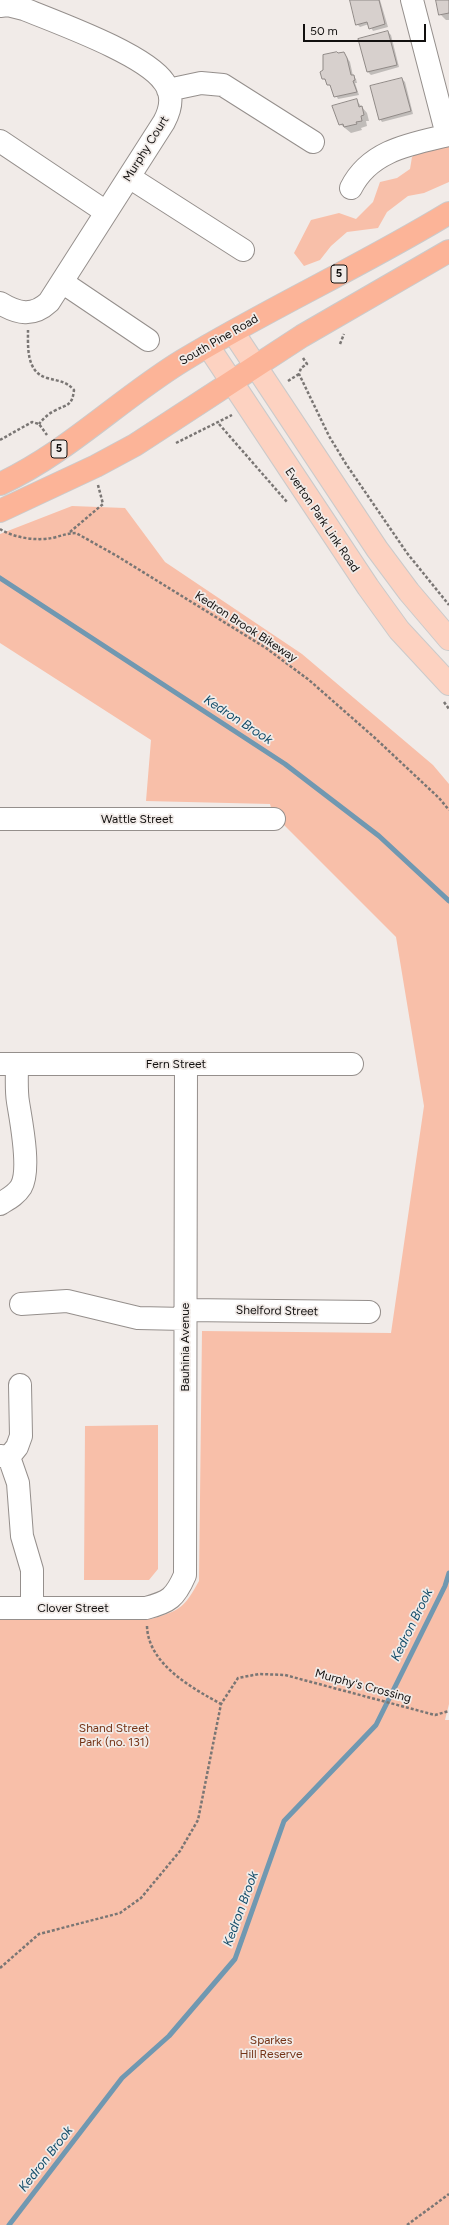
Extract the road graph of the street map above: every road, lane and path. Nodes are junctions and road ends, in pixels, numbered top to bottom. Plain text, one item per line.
1 (412, 0) edge
2 (0, 6) edge
3 (168, 90) junction
4 (448, 135) edge
5 (0, 141) edge
6 (313, 142) dead end
7 (129, 177) junction
8 (351, 188) dead end
9 (106, 212) junction
10 (449, 213) edge
11 (243, 250) dead end
12 (449, 251) edge
13 (62, 282) junction
14 (0, 303) edge
15 (28, 328) dead end
16 (233, 332) junction
17 (148, 340) dead end
18 (208, 346) junction
19 (307, 364) dead end
20 (256, 366) junction
21 (232, 382) junction
22 (39, 424) junction
23 (219, 424) dead end
24 (47, 435) dead end
25 (0, 440) edge
26 (97, 483) dead end
27 (0, 484) edge
28 (288, 504) dead end
29 (1, 517) edge
30 (69, 533) junction
31 (449, 605) edge
32 (449, 639) edge
33 (449, 684) edge
34 (449, 810) edge
35 (0, 819) edge
36 (274, 819) dead end
37 (186, 1064) junction
38 (352, 1064) dead end
39 (8, 1065) edge
40 (0, 1204) edge
41 (21, 1304) dead end
42 (369, 1312) dead end
43 (185, 1315) junction
44 (20, 1385) dead end
45 (4, 1456) edge
46 (0, 1608) edge
47 (32, 1608) junction
48 (146, 1608) junction
49 (222, 1704) junction
50 (449, 1711) edge
51 (0, 1968) edge
52 (449, 2194) edge
53 (407, 2225) edge

1 - 4 street
2 - 3 street
3 - 6 street
3 - 7 street, Murphy Court
4 - 8 street
5 - 9 street
7 - 9 street, Murphy Court
7 - 11 street
9 - 13 street, Murphy Court
10 - 16 highway, South Pine Road / 5
12 - 20 highway
13 - 14 street, Murphy Court
13 - 17 street
15 - 22 path
16 - 18 highway, South Pine Road / 5
16 - 20 main road
18 - 21 main road, Everton Park Link Road
18 - 27 highway, South Pine Road / 5
19 - 31 path
20 - 21 highway
20 - 32 main road
21 - 29 highway
21 - 33 main road, Everton Park Link Road
22 - 24 path
22 - 25 path
23 - 28 path
26 - 30 path
29 - 30 path, Kedron Brook Bikeway
30 - 34 path, Kedron Brook Bikeway
35 - 36 street, Wattle Street
37 - 38 street, Fern Street
37 - 39 street, Fern Street
37 - 43 street, Bauhinia Avenue
39 - 40 street
41 - 43 street, Shelford Street
42 - 43 street, Shelford Street
43 - 48 street, Bauhinia Avenue
44 - 45 street
45 - 47 street
46 - 47 street, Clover Street
47 - 48 street, Clover Street
48 - 49 path
49 - 50 path, Murphy's Crossing
49 - 51 path
52 - 53 path

